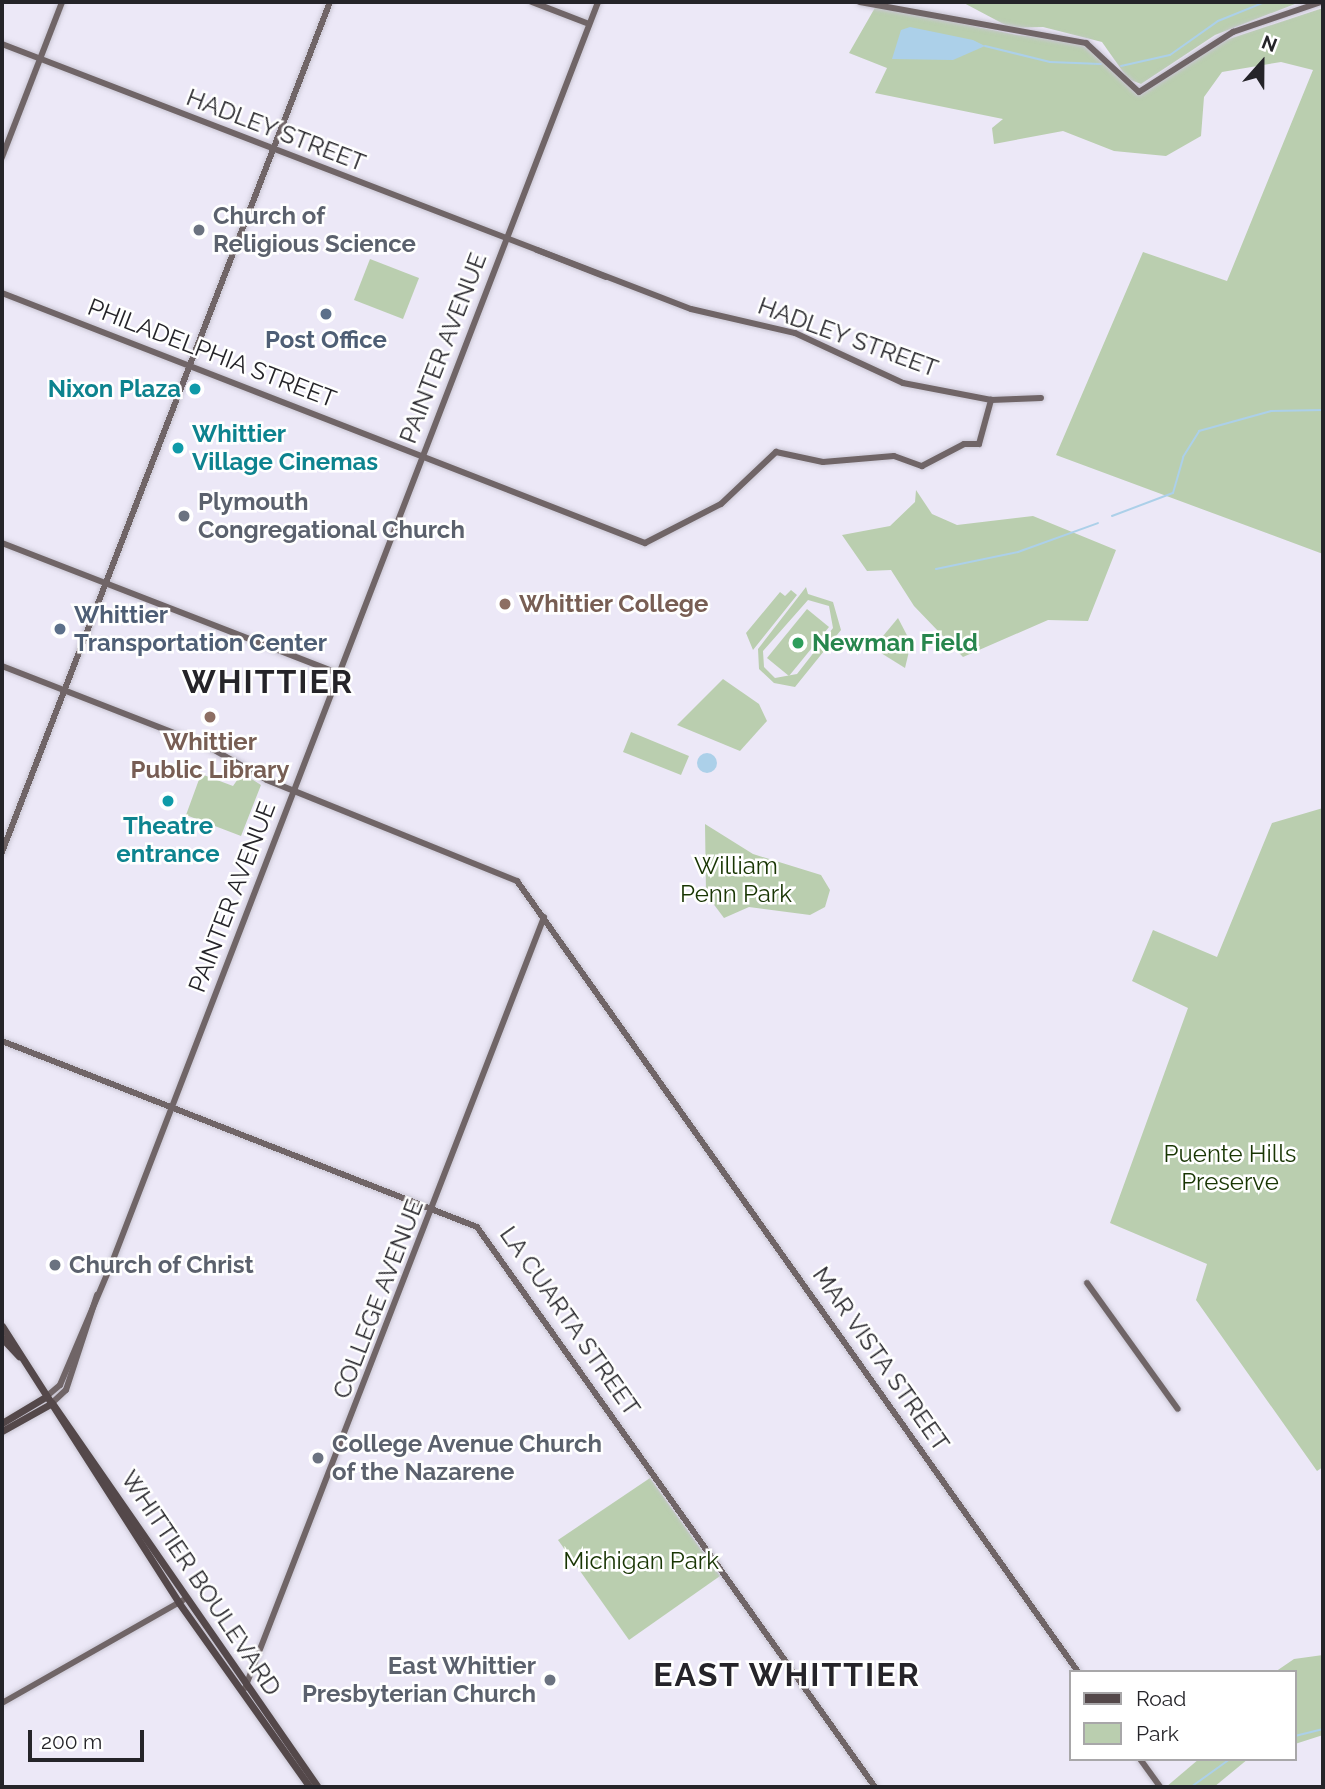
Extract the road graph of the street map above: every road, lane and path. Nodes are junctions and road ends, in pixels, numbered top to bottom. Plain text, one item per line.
1 (62, 2) edge
2 (330, 2) edge
3 (532, 2) edge
4 (598, 2) edge
5 (860, 2) edge
6 (1321, 2) edge
7 (589, 24) junction
8 (2, 44) edge
9 (39, 59) junction
10 (273, 149) junction
11 (2, 157) edge
12 (506, 239) junction
13 (2, 293) edge
14 (190, 365) junction
15 (1041, 397) dead end
16 (991, 400) junction
17 (423, 455) junction
18 (2, 543) edge
19 (105, 583) junction
20 (2, 666) edge
21 (340, 674) junction
22 (65, 690) junction
23 (294, 790) junction
24 (2, 852) edge
25 (544, 917) junction
26 (2, 1041) edge
27 (172, 1106) junction
28 (433, 1208) junction
29 (1087, 1283) dead end
30 (97, 1295) junction
31 (2, 1326) edge
32 (2, 1338) edge
33 (19, 1356) junction
34 (47, 1396) junction
35 (52, 1403) junction
36 (1178, 1409) dead end
37 (2, 1423) edge
38 (2, 1431) edge
39 (182, 1601) junction
40 (1077, 1670) edge
41 (244, 1688) junction
42 (2, 1703) edge
43 (1141, 1761) edge
44 (310, 1787) edge
45 (318, 1787) edge
46 (875, 1787) edge
47 (1160, 1787) edge

1 - 9 street
2 - 10 street
3 - 7 street
4 - 7 street, PAINTER AVENUE
5 - 6 street
7 - 12 street, PAINTER AVENUE
8 - 9 street, HADLEY STREET
9 - 10 street, HADLEY STREET
9 - 11 street
10 - 12 street, HADLEY STREET
10 - 14 street
12 - 16 street, HADLEY STREET
12 - 17 street, PAINTER AVENUE
13 - 14 street, PHILADELPHIA STREET
14 - 17 street, PHILADELPHIA STREET
14 - 19 street
15 - 16 street, HADLEY STREET
16 - 17 street, PHILADELPHIA STREET
17 - 21 street, PAINTER AVENUE
18 - 19 street
19 - 21 street
19 - 22 street
20 - 22 street, MAR VISTA STREET
21 - 23 street, PAINTER AVENUE
22 - 23 street, MAR VISTA STREET
22 - 24 street
23 - 25 street, MAR VISTA STREET
23 - 27 street, PAINTER AVENUE
25 - 28 street, COLLEGE AVENUE
25 - 40 street, MAR VISTA STREET
26 - 27 street, LA CUARTA STREET
27 - 28 street, LA CUARTA STREET
27 - 30 street, PAINTER AVENUE
28 - 41 street, COLLEGE AVENUE
28 - 46 street, LA CUARTA STREET
29 - 36 street
30 - 34 street, PAINTER AVENUE
30 - 35 street, PAINTER AVENUE
31 - 33 main road, WHITTIER BOULEVARD
32 - 33 main road, WHITTIER BOULEVARD
33 - 34 main road, WHITTIER BOULEVARD
34 - 35 main road, WHITTIER BOULEVARD
34 - 37 main road, PAINTER AVENUE
35 - 38 main road, PAINTER AVENUE
35 - 39 main road, WHITTIER BOULEVARD
39 - 41 main road, WHITTIER BOULEVARD
39 - 42 street
41 - 44 main road, WHITTIER BOULEVARD
41 - 45 main road, WHITTIER BOULEVARD
43 - 47 street

